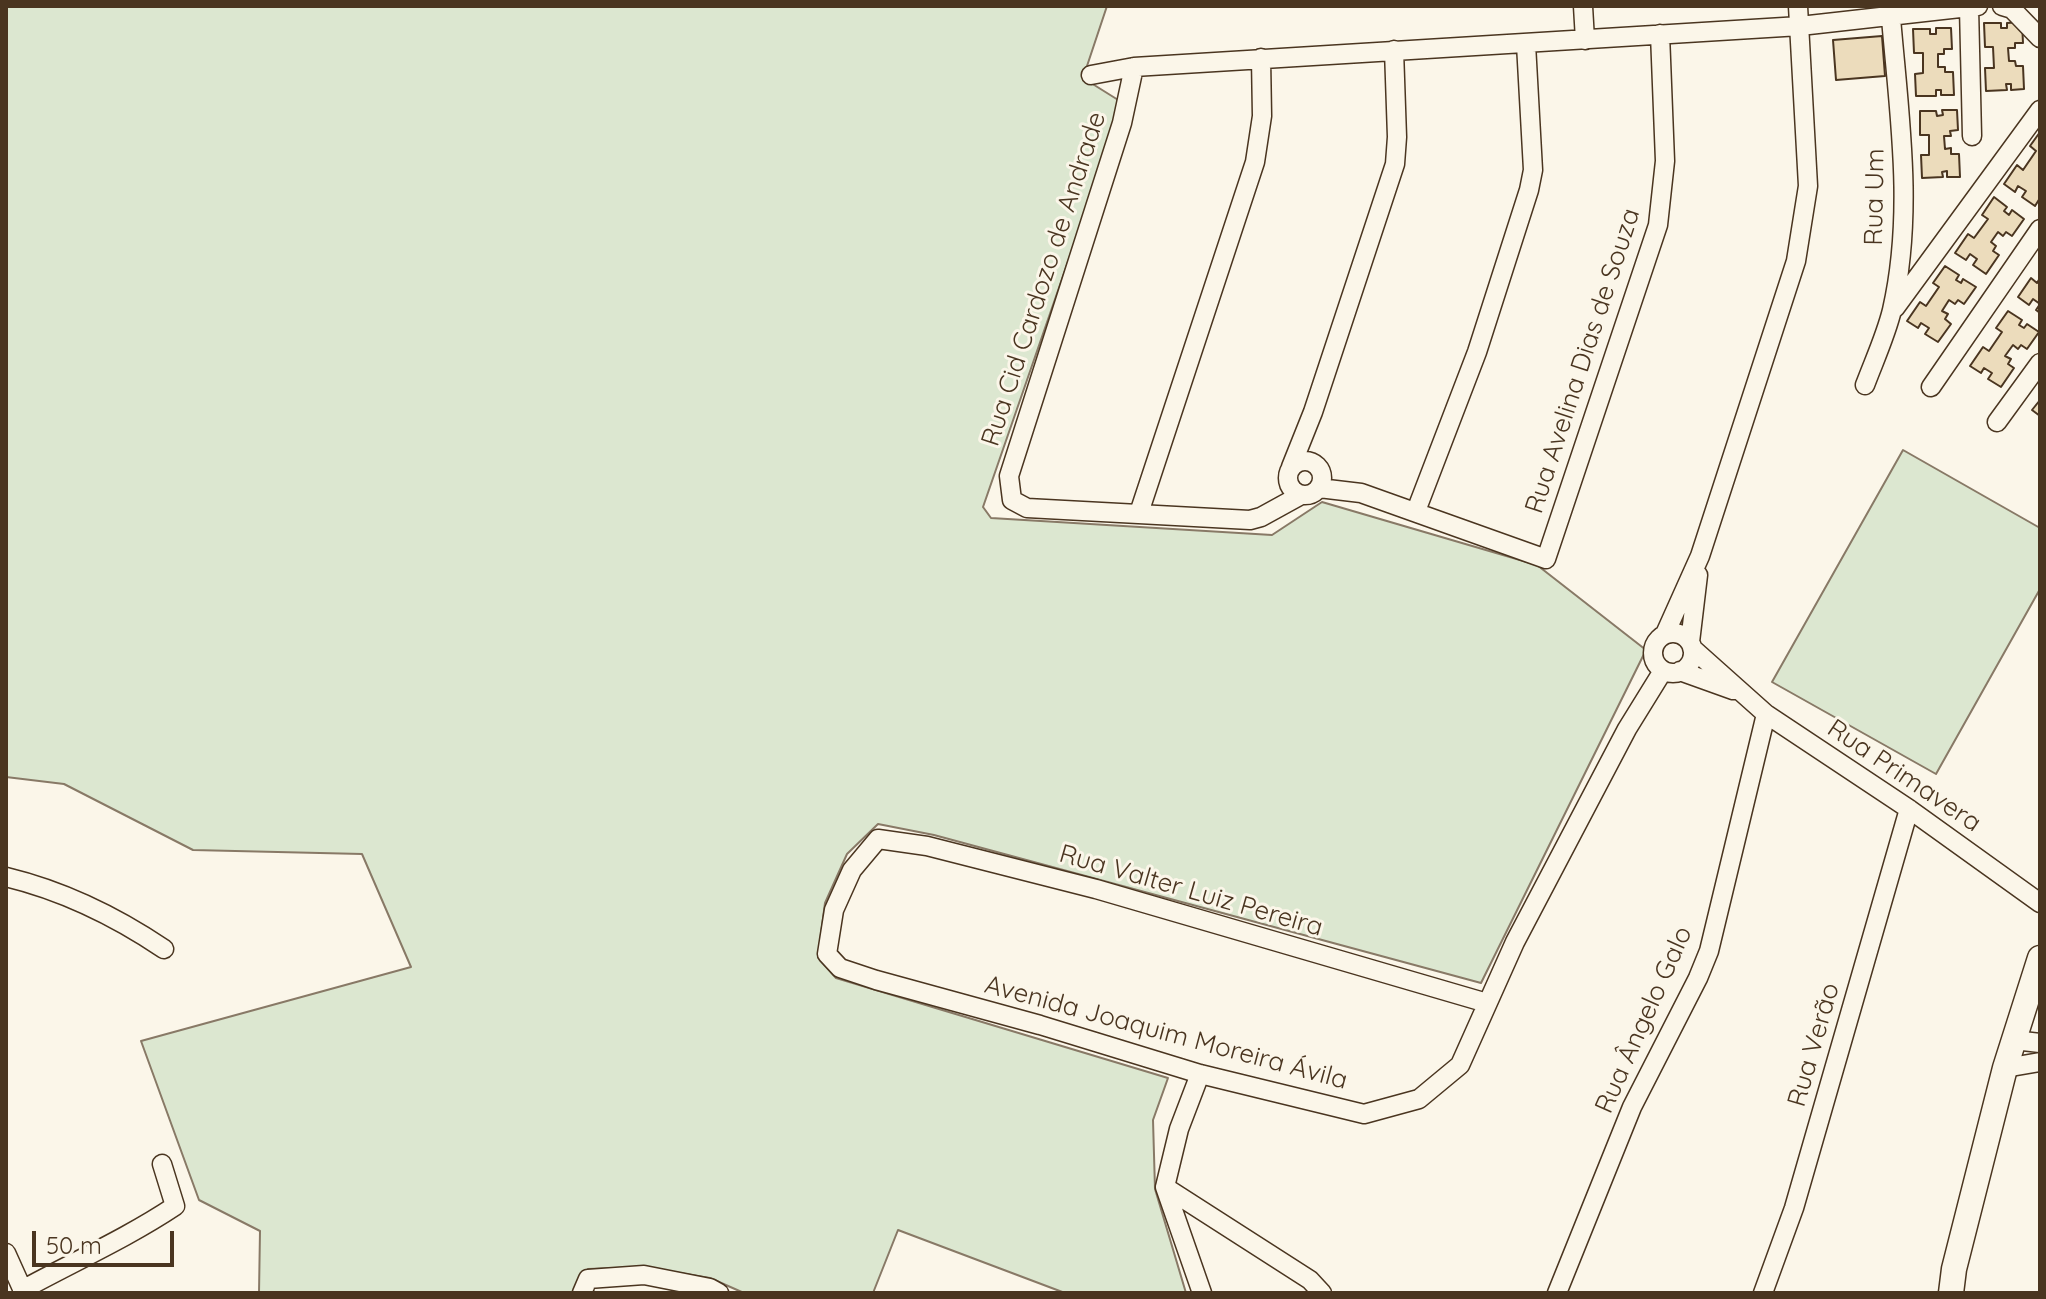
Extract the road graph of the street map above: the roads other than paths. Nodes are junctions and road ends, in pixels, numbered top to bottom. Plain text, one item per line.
1 (1583, 6) edge
2 (1798, 6) edge
3 (1978, 6) edge
4 (2002, 6) edge
5 (1969, 7) edge
6 (1891, 11) edge
7 (1800, 26) junction
8 (1660, 34) junction
9 (2040, 38) edge
10 (1585, 40) junction
11 (1526, 44) junction
12 (1394, 50) junction
13 (1261, 58) junction
14 (1134, 67) junction
15 (1091, 75) dead end
16 (2040, 110) edge
17 (1972, 136) dead end
18 (2040, 229) edge
19 (1892, 312) junction
20 (2040, 363) edge
21 (1865, 385) dead end
22 (1931, 387) dead end
23 (1313, 412) junction
24 (1997, 422) dead end
25 (1315, 465) junction
26 (1291, 467) junction
27 (1319, 488) junction
28 (1295, 491) junction
29 (1361, 493) junction
30 (1416, 511) junction
31 (1139, 513) junction
32 (1700, 556) junction
33 (1665, 634) junction
34 (1691, 645) junction
35 (1660, 669) junction
36 (1680, 671) junction
37 (1739, 692) junction
38 (1766, 714) junction
39 (1909, 809) junction
40 (878, 839) joint
41 (6, 877) edge
42 (2040, 903) edge
43 (164, 949) dead end
44 (2039, 964) edge
45 (1487, 1003) junction
46 (2014, 1040) junction
47 (2040, 1043) edge
48 (2040, 1062) edge
49 (2005, 1068) junction
50 (1200, 1074) junction
51 (162, 1164) dead end
52 (1165, 1187) junction
53 (6, 1253) edge
54 (585, 1286) edge
55 (23, 1292) edge
56 (719, 1293) edge
57 (1202, 1293) edge
58 (1322, 1293) edge
59 (1557, 1293) edge
60 (1763, 1293) edge
61 (1951, 1293) edge

1 - 10 street
2 - 7 street
3 - 5 street
4 - 9 street
5 - 6 street
5 - 17 street
6 - 7 street
6 - 19 street, Rua Um
7 - 8 street
7 - 32 street
8 - 10 street
8 - 30 street, Rua Avelina Dias de Souza
10 - 11 street
11 - 12 street
11 - 30 street
12 - 13 street
12 - 23 street
13 - 14 street
13 - 31 street
14 - 15 street
14 - 31 street, Rua Cid Cardozo de Andrade
16 - 19 street
18 - 22 street
19 - 21 street, Rua Um
20 - 24 street
23 - 25 street
23 - 26 street
25 - 26 street
25 - 27 street
25 - 29 street
26 - 28 street
27 - 28 street
27 - 29 street
28 - 31 street
29 - 30 street
32 - 33 street
32 - 34 street
33 - 34 street
33 - 35 street
34 - 36 street
34 - 37 street, Rua Primavera
35 - 36 street
35 - 45 street, Avenida Joaquim Moreira Ávila
36 - 37 street, Rua Primavera
37 - 38 street, Rua Primavera
38 - 39 street, Rua Primavera
38 - 59 street, Rua Ângelo Galo
39 - 42 street, Rua Primavera
39 - 60 street, Rua Verão
40 - 45 street, Rua Valter Luiz Pereira
40 - 50 street, Avenida Joaquim Moreira Ávila
41 - 43 street
44 - 46 street
45 - 50 street, Avenida Joaquim Moreira Ávila
46 - 47 street
46 - 49 street
48 - 49 street
49 - 61 street
50 - 52 street
51 - 55 street
52 - 57 street
52 - 58 street
53 - 55 street
54 - 56 street

